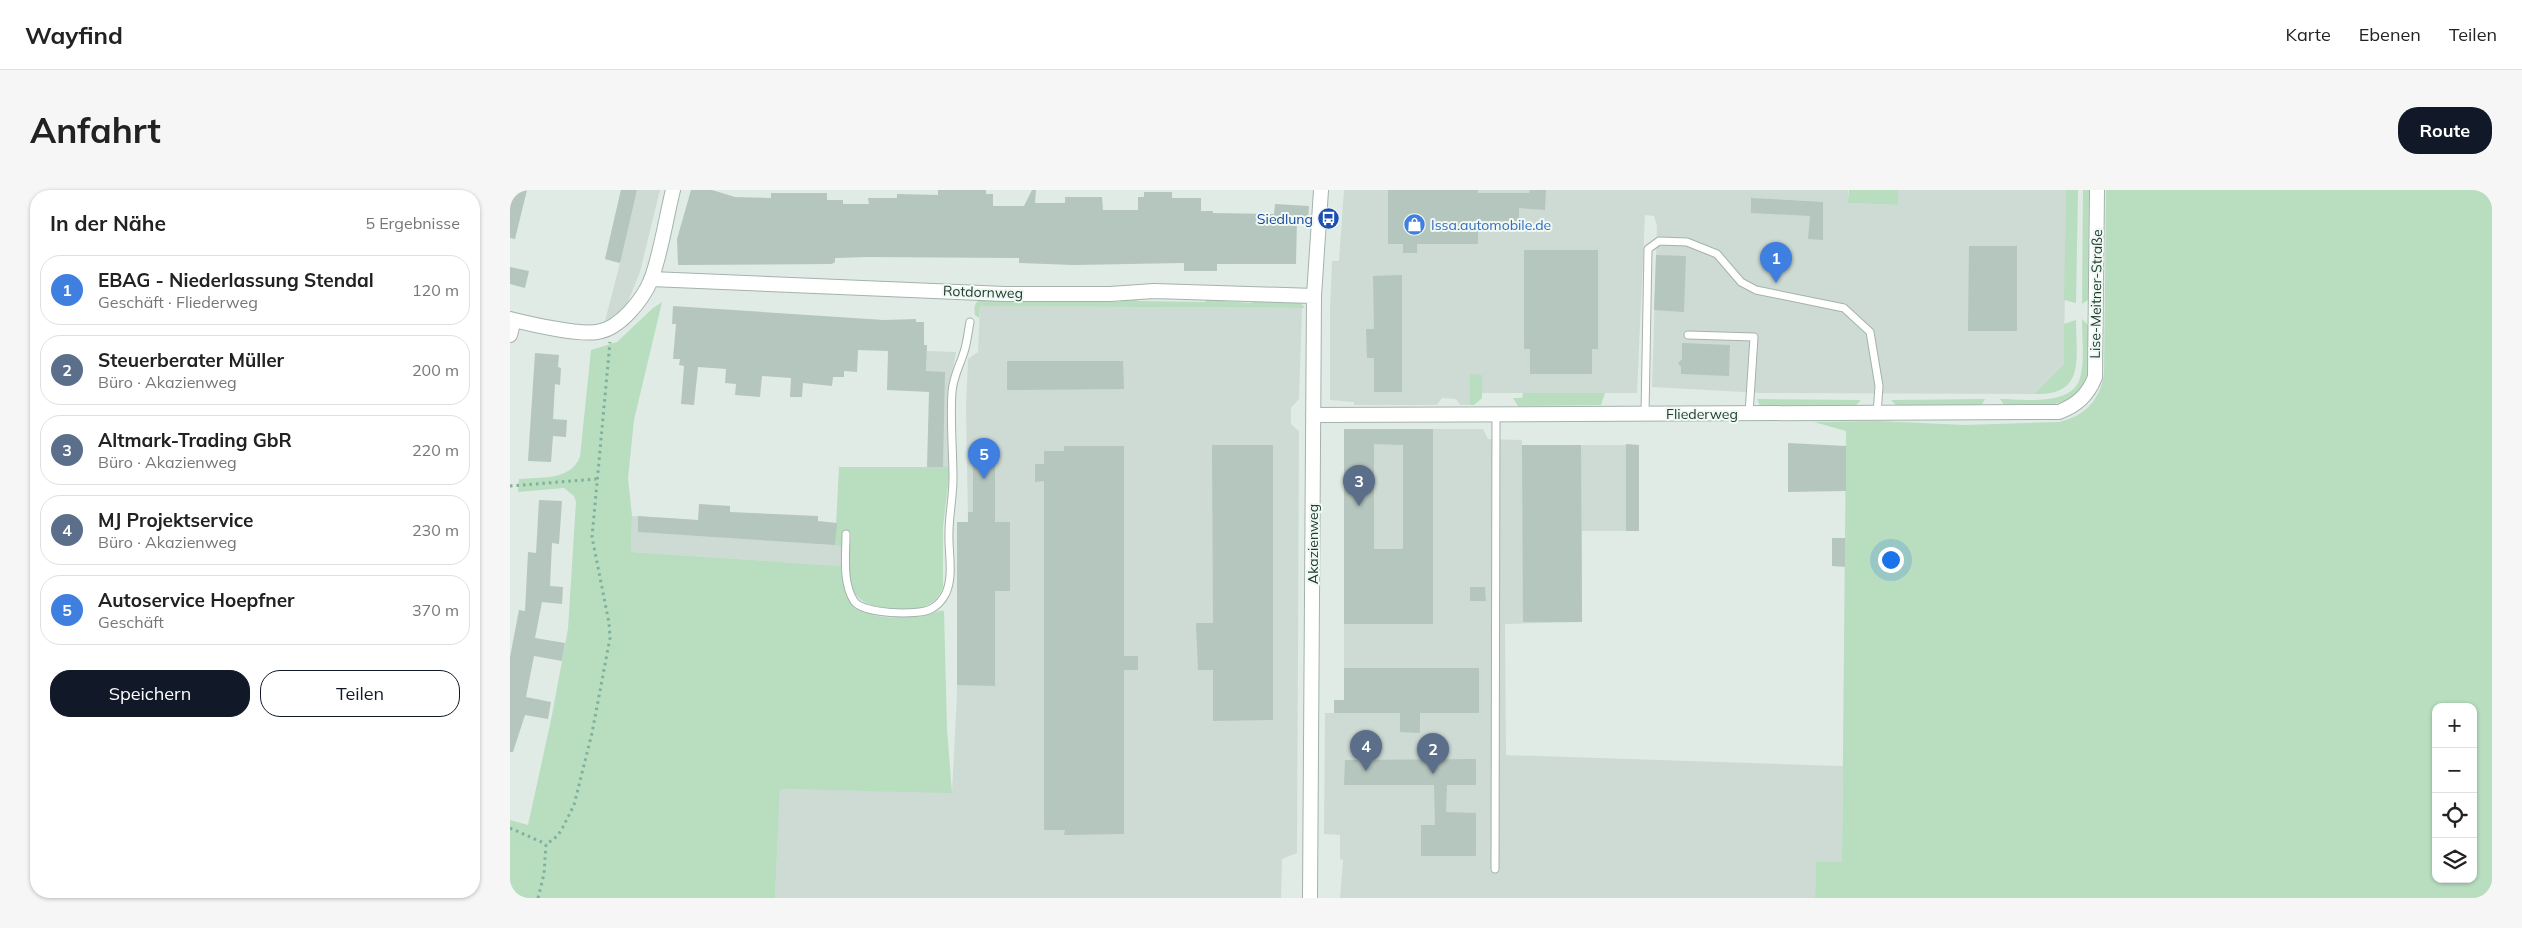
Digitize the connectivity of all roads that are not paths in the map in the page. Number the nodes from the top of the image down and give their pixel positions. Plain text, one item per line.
1 (673, 190) edge
2 (1321, 190) edge
3 (2097, 190) edge
4 (651, 279) junction
5 (1314, 296) junction
6 (512, 319) edge
7 (970, 322) dead end
8 (510, 335) edge
9 (1688, 335) dead end
10 (2085, 396) joint
11 (1645, 414) junction
12 (1749, 414) junction
13 (1877, 414) junction
14 (1313, 415) junction
15 (1496, 415) junction
16 (846, 534) dead end
17 (1495, 869) dead end
18 (1310, 898) edge

1 - 4 street
2 - 5 street, Akazienweg
3 - 10 street, Lise-Meitner-Straße
4 - 5 street, Rotdornweg
4 - 6 street
5 - 14 street, Akazienweg
6 - 8 street
7 - 16 lane
9 - 12 lane
10 - 13 street, Fliederweg
11 - 12 street, Fliederweg
11 - 13 lane
11 - 15 street, Fliederweg
12 - 13 street, Fliederweg
14 - 15 street, Fliederweg
14 - 18 street, Akazienweg
15 - 17 lane

